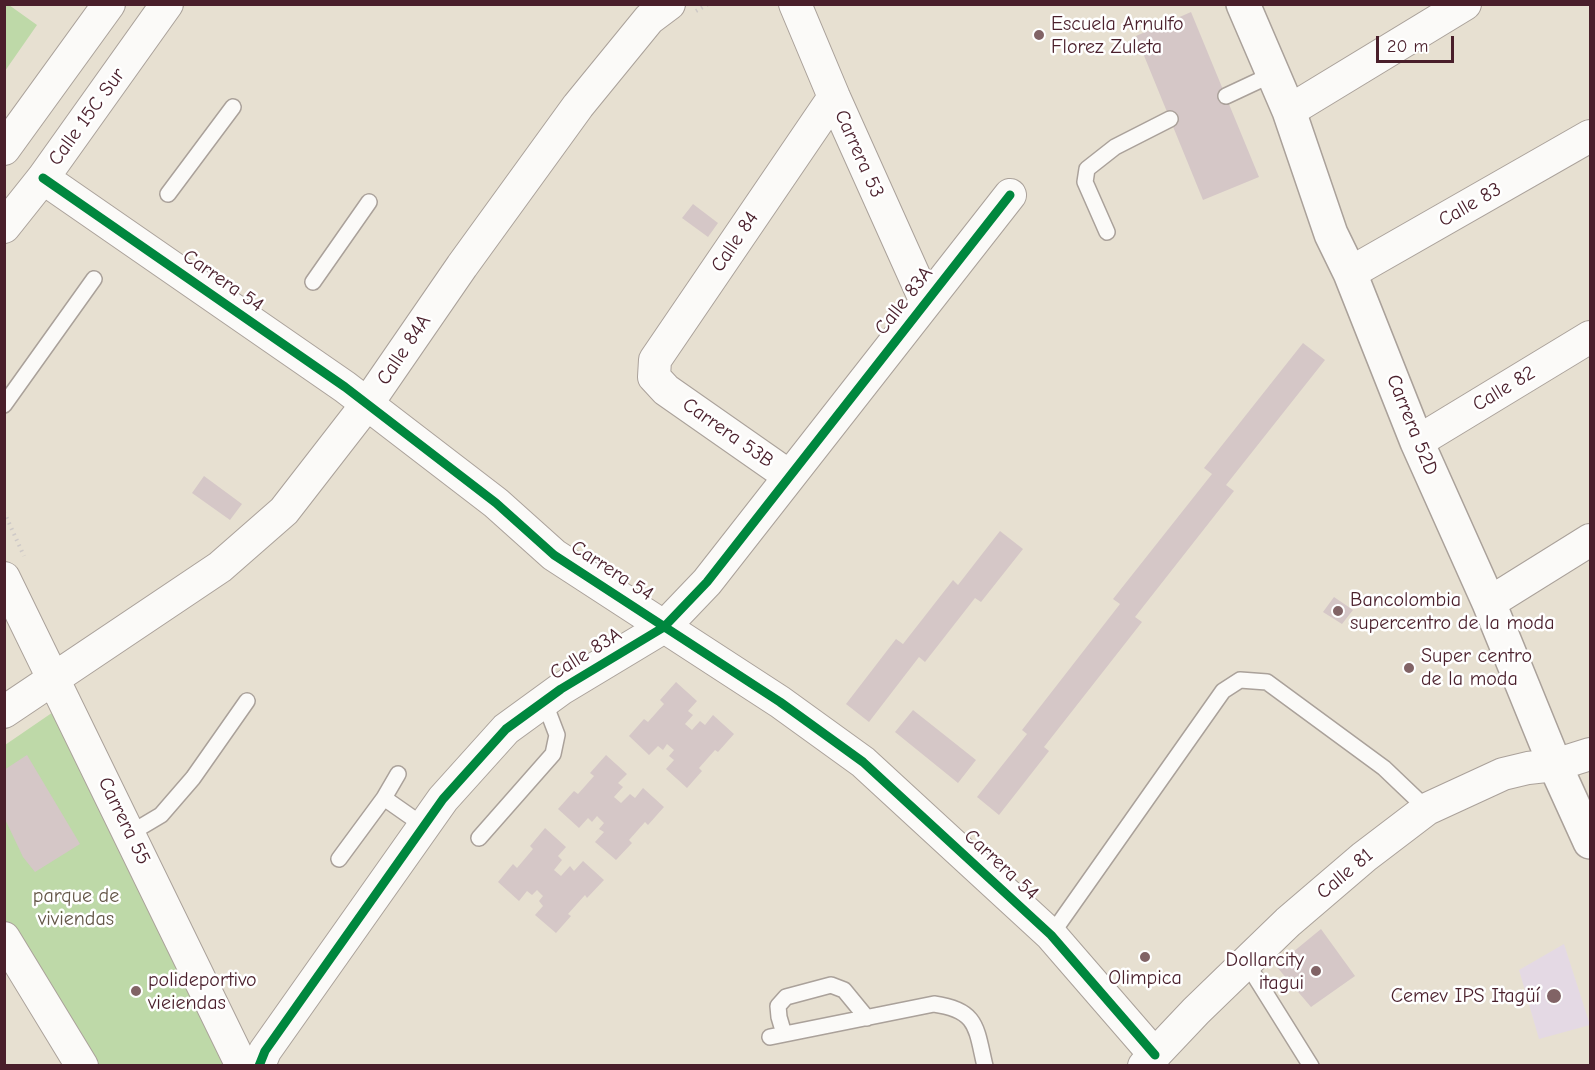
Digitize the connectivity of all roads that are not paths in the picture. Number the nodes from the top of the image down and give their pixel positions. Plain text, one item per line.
1 (109, 4) edge
2 (167, 4) edge
3 (669, 4) edge
4 (795, 4) edge
5 (1243, 4) edge
6 (1466, 4) edge
7 (1273, 74) junction
8 (1226, 96) dead end
9 (834, 97) junction
10 (233, 107) dead end
11 (1289, 111) junction
12 (1170, 119) dead end
13 (1590, 138) edge
14 (4, 149) edge
15 (43, 178) junction
16 (168, 194) dead end
17 (1010, 195) dead end
18 (369, 202) dead end
19 (4, 227) edge
20 (1107, 232) dead end
21 (1350, 273) junction
22 (94, 279) dead end
23 (313, 282) dead end
24 (926, 302) junction
25 (1590, 337) edge
26 (666, 390) joint
27 (367, 404) junction
28 (4, 405) edge
29 (1417, 442) junction
30 (789, 476) junction
31 (1590, 540) edge
32 (4, 578) edge
33 (1489, 603) junction
34 (664, 627) junction
35 (55, 680) junction
36 (247, 701) dead end
37 (544, 701) junction
38 (4, 712) edge
39 (1590, 754) edge
40 (1555, 765) junction
41 (398, 774) dead end
42 (384, 798) junction
43 (1427, 808) junction
44 (424, 826) junction
45 (129, 834) junction
46 (479, 838) dead end
47 (1590, 842) edge
48 (339, 859) dead end
49 (1050, 935) junction
50 (4, 938) edge
51 (1246, 962) junction
52 (867, 1018) junction
53 (1150, 1060) edge
54 (82, 1065) edge
55 (242, 1065) edge
56 (259, 1065) edge
57 (986, 1065) edge
58 (1311, 1065) edge

1 - 14 street
2 - 15 street, Calle 15C Sur
3 - 27 street, Calle 84A
4 - 9 street, Carrera 53
5 - 7 main road, Carrera 52D
6 - 11 street
7 - 8 lane
7 - 11 main road, Carrera 52D
9 - 24 street, Carrera 53
9 - 26 street, Calle 84
10 - 16 lane
11 - 21 main road, Carrera 52D
12 - 20 lane
13 - 21 street, Calle 83
15 - 19 street, Calle 15C Sur
15 - 27 street, Carrera 54
17 - 24 street, Calle 83A
18 - 23 lane
21 - 29 main road, Carrera 52D
22 - 28 lane
24 - 30 street, Calle 83A
25 - 29 street, Calle 82
26 - 30 street, Carrera 53B
27 - 34 street, Carrera 54
27 - 35 street, Calle 84A
29 - 33 main road, Carrera 52D
30 - 34 street, Calle 83A
31 - 33 street
32 - 35 street, Carrera 55
33 - 40 main road, Carrera 52D
34 - 37 street, Calle 83A
34 - 49 street, Carrera 54
35 - 38 street, Calle 84A
35 - 45 street, Carrera 55
36 - 45 lane
37 - 44 street, Calle 83A
37 - 46 lane
39 - 40 street, Calle 81
40 - 43 street, Calle 81
40 - 47 main road, Carrera 52D
41 - 42 lane
42 - 44 lane
42 - 48 lane
43 - 49 lane
43 - 51 street, Calle 81
44 - 56 street, Calle 83A
45 - 55 street, Carrera 55
49 - 53 street, Carrera 54
50 - 54 street
51 - 53 street, Calle 81
51 - 58 lane
52 - 52 lane
52 - 57 lane

